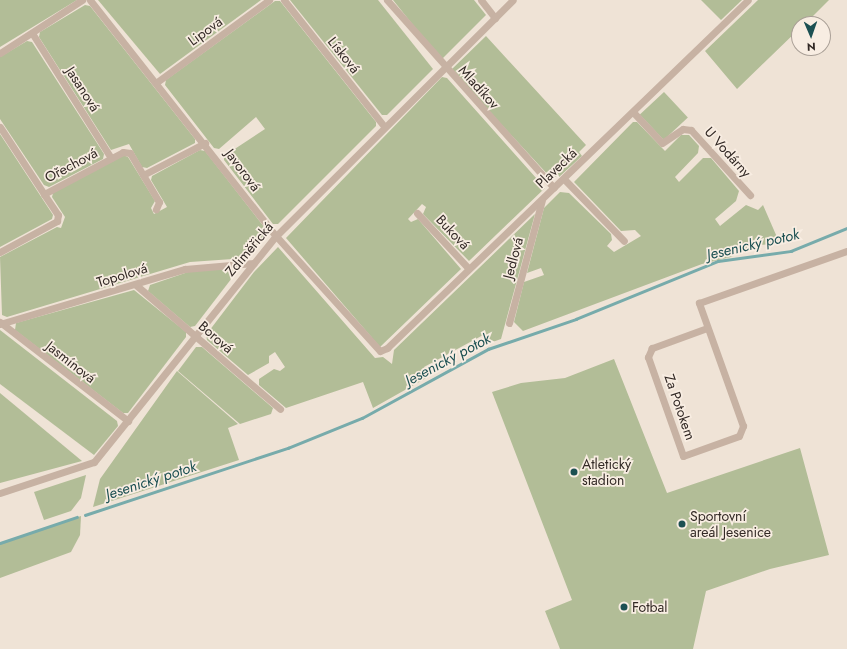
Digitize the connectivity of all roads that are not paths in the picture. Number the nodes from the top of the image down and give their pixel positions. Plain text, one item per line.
1 (82, 0) edge
2 (90, 0) edge
3 (269, 0) edge
4 (284, 0) edge
5 (387, 0) edge
6 (481, 0) edge
7 (513, 0) edge
8 (748, 0) edge
9 (495, 18) junction
10 (32, 33) junction
11 (0, 53) edge
12 (442, 67) junction
13 (157, 82) junction
14 (633, 112) junction
15 (384, 125) junction
16 (0, 127) edge
17 (205, 143) junction
18 (111, 158) junction
19 (144, 175) junction
20 (564, 180) junction
21 (554, 188) junction
22 (44, 194) junction
23 (750, 195) dead end
24 (542, 200) junction
25 (156, 209) dead end
26 (417, 213) dead end
27 (276, 236) junction
28 (624, 241) dead end
29 (847, 251) edge
30 (0, 252) edge
31 (254, 262) junction
32 (469, 269) junction
33 (136, 285) junction
34 (0, 323) edge
35 (509, 323) dead end
36 (707, 328) junction
37 (195, 336) junction
38 (380, 351) joint
39 (280, 409) dead end
40 (128, 421) junction
41 (0, 493) edge

1 - 10 street
2 - 13 street, Javorová
3 - 13 street, Lipová
4 - 15 street, Lísková
5 - 12 street, Mladíkov
6 - 9 street
7 - 9 street, Zdiměřická
8 - 14 street, Plavecká
9 - 12 street, Zdiměřická
10 - 11 street
10 - 18 street, Jasanová
12 - 15 street, Zdiměřická
12 - 21 street, Mladíkov
13 - 17 street, Javorová
14 - 20 street, Plavecká
14 - 23 street, U Vodárny
15 - 27 street, Zdiměřická
16 - 22 street
17 - 19 street
17 - 27 street, Javorová
18 - 19 street, Ořechová
18 - 22 street, Ořechová
19 - 25 street, Ořechová
20 - 21 street, Plavecká
20 - 28 street
21 - 24 street, Plavecká
22 - 30 street, Ořechová
24 - 32 street, Plavecká
24 - 35 street, Jedlová
26 - 32 street, Buková
27 - 31 street, Zdiměřická
27 - 38 street, Javorová
29 - 36 street, Za Potokem
31 - 33 street, Topolová
31 - 37 street, Zdiměřická
32 - 38 street, Plavecká
33 - 34 street, Topolová
33 - 37 street, Borová
34 - 40 street, Jasmínová
36 - 36 street, Za Potokem
37 - 39 street, Borová
37 - 40 street, Zdiměřická
40 - 41 street, Zdiměřická

